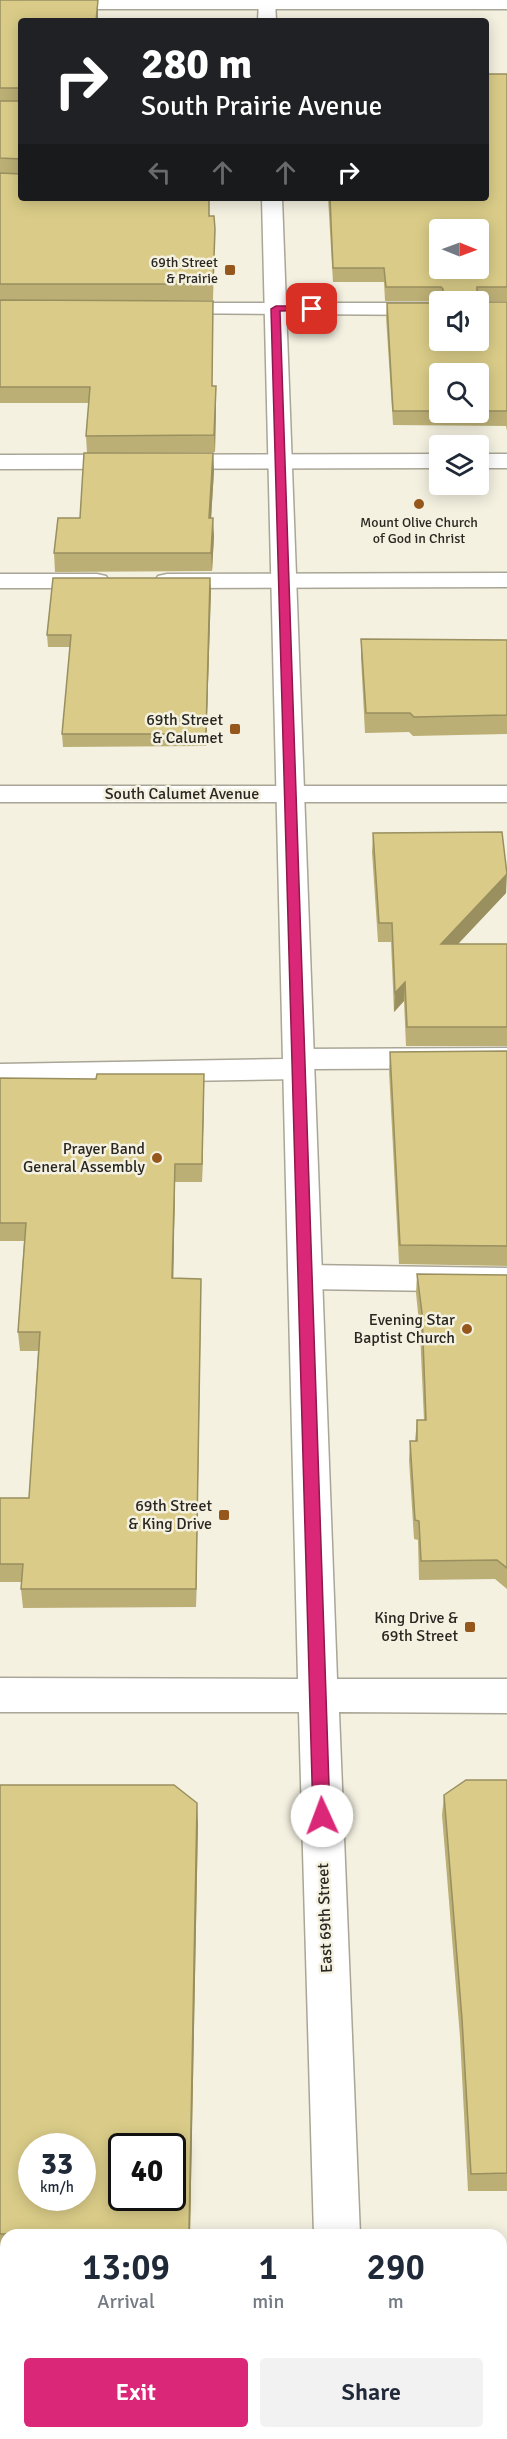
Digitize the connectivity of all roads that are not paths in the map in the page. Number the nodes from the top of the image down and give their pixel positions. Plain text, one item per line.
1 (451, 2) edge
2 (0, 4) edge
3 (507, 4) edge
4 (267, 8) edge
5 (272, 201) edge
6 (152, 309) edge
7 (276, 309) junction
8 (429, 309) edge
9 (489, 460) edge
10 (507, 460) edge
11 (280, 461) junction
12 (429, 461) edge
13 (0, 462) edge
14 (507, 580) edge
15 (0, 581) edge
16 (284, 581) junction
17 (0, 794) edge
18 (290, 794) junction
19 (507, 794) edge
20 (507, 1058) edge
21 (298, 1064) junction
22 (0, 1074) edge
23 (306, 1277) junction
24 (507, 1280) edge
25 (0, 1695) edge
26 (318, 1696) junction
27 (507, 1696) edge
28 (337, 2229) edge

1 - 3 street
1 - 4 street
2 - 4 street
5 - 7 street, East 69th Street
6 - 7 street
7 - 8 street
7 - 11 street, East 69th Street
9 - 10 street
11 - 12 street
11 - 13 street
11 - 16 street, East 69th Street
14 - 16 street
15 - 16 street
16 - 18 street, East 69th Street
17 - 18 street, South Calumet Avenue
18 - 19 street, South Calumet Avenue
18 - 21 street, East 69th Street
20 - 21 street
21 - 22 street
21 - 23 street, East 69th Street
23 - 24 street
23 - 26 street, East 69th Street
25 - 26 street
26 - 27 street
26 - 28 street, East 69th Street

